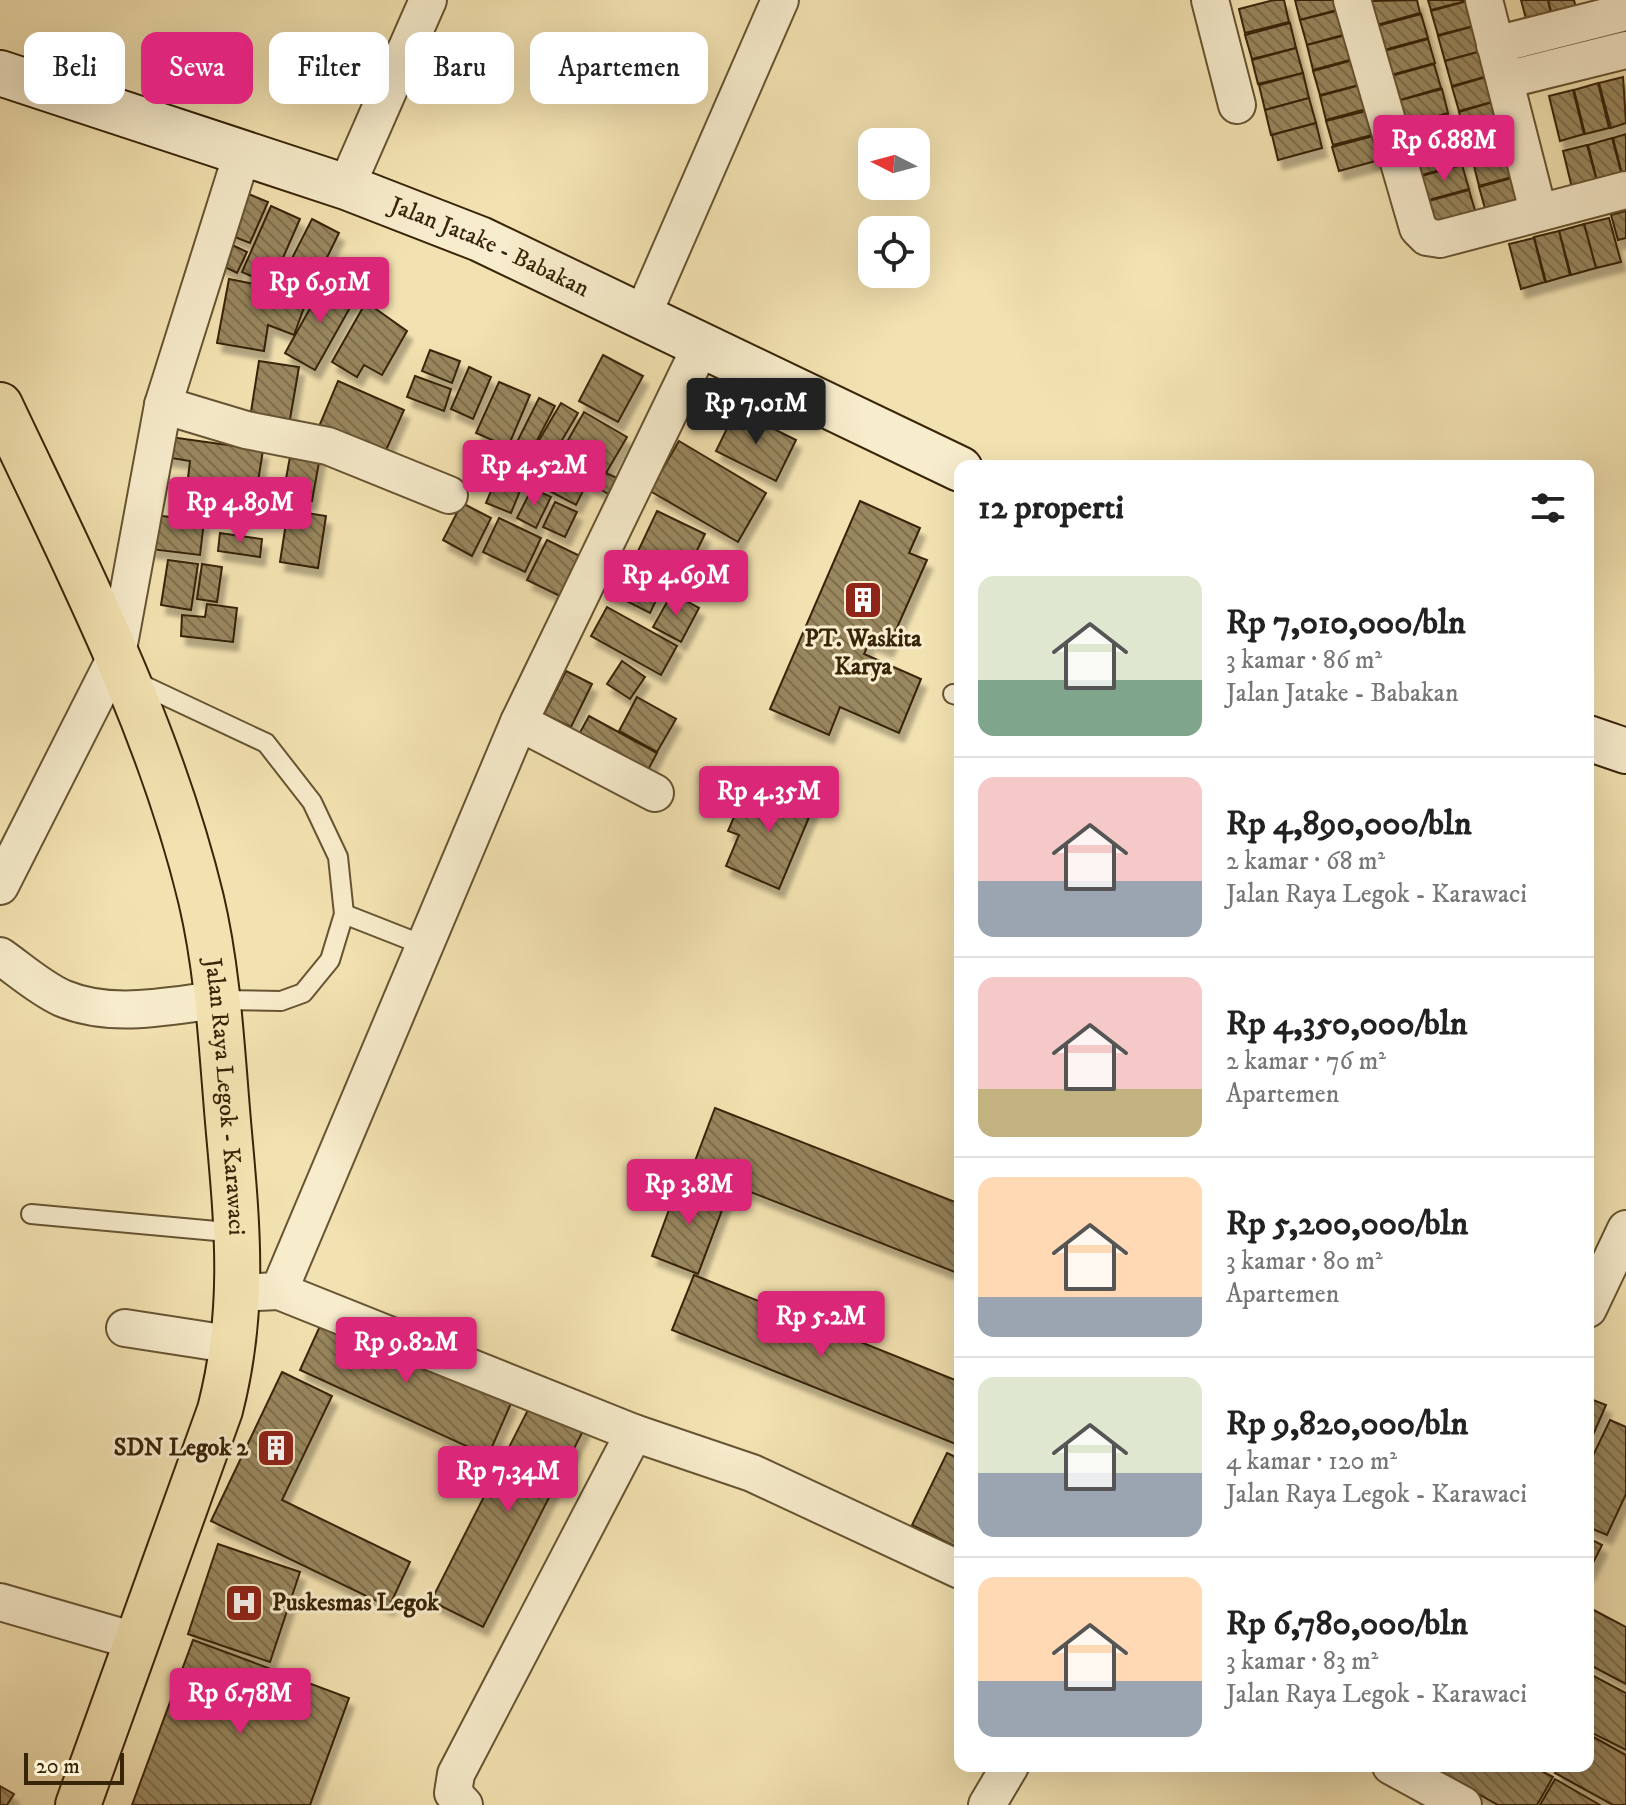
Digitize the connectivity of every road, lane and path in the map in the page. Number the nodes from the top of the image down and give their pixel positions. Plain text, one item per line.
1 (428, 0) edge
2 (780, 0) edge
3 (1210, 0) edge
4 (1352, 0) edge
5 (1484, 0) edge
6 (1626, 12) edge
7 (1495, 45) junction
8 (1626, 50) edge
9 (0, 73) edge
10 (1505, 80) junction
11 (1237, 105) dead end
12 (243, 151) junction
13 (346, 187) junction
14 (1626, 190) edge
15 (1538, 211) junction
16 (643, 314) junction
17 (702, 344) junction
18 (0, 405) edge
19 (163, 405) junction
20 (954, 466) edge
21 (449, 495) dead end
22 (123, 667) junction
23 (519, 722) junction
24 (1594, 740) edge
25 (1626, 751) edge
26 (655, 793) dead end
27 (3, 872) edge
28 (344, 914) junction
29 (423, 945) junction
30 (0, 956) edge
31 (217, 1000) junction
32 (31, 1214) dead end
33 (1626, 1229) edge
34 (238, 1233) junction
35 (259, 1292) junction
36 (1594, 1296) edge
37 (125, 1328) dead end
38 (235, 1345) junction
39 (634, 1433) junction
40 (954, 1567) edge
41 (0, 1602) edge
42 (135, 1641) junction
43 (1006, 1772) edge
44 (1402, 1772) edge
45 (78, 1805) edge
46 (464, 1805) edge
47 (987, 1805) edge
48 (1463, 1805) edge

1 - 13 street
2 - 16 street
3 - 11 street
4 - 15 street
5 - 7 street
6 - 7 street
7 - 10 street
8 - 10 street
9 - 12 main road, Jalan Jatake - Babakan
10 - 15 street
12 - 13 main road, Jalan Jatake - Babakan
12 - 19 street
13 - 16 main road, Jalan Jatake - Babakan
14 - 15 street
16 - 17 main road, Jalan Jatake - Babakan
17 - 20 main road, Jalan Jatake - Babakan
17 - 23 street
18 - 22 main road, Jalan Raya Legok - Karawaci
19 - 21 street
19 - 22 street
22 - 27 street
22 - 28 lane
22 - 31 main road, Jalan Raya Legok - Karawaci
23 - 26 street
23 - 29 street
24 - 25 main road
28 - 29 lane
28 - 31 lane
29 - 35 street
30 - 31 street
31 - 34 main road, Jalan Raya Legok - Karawaci
32 - 34 lane
33 - 36 street
34 - 35 main road, Jalan Raya Legok - Karawaci
35 - 38 main road, Jalan Raya Legok - Karawaci
35 - 39 street
37 - 38 street
38 - 42 main road, Jalan Raya Legok - Karawaci
39 - 40 street
39 - 46 street
41 - 42 street
42 - 45 main road, Jalan Raya Legok - Karawaci
43 - 47 street
44 - 48 street

